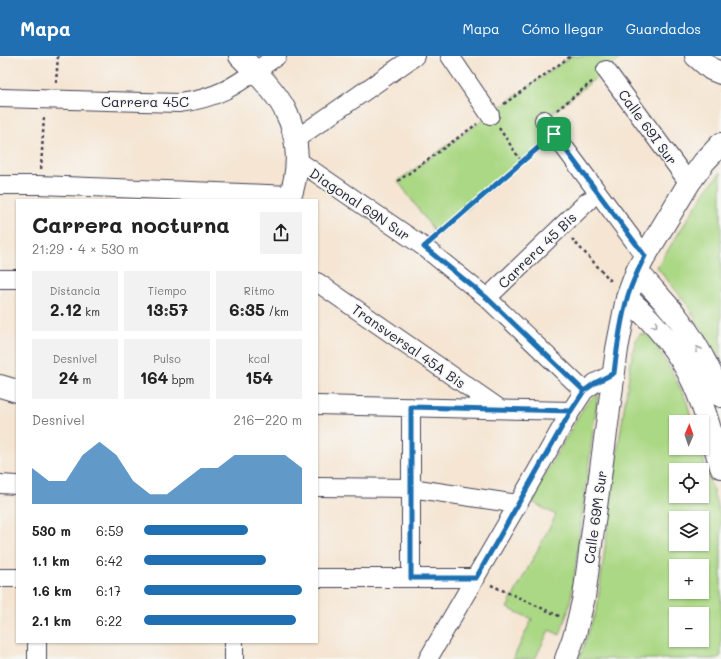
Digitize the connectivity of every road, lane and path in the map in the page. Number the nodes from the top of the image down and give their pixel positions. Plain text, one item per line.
1 (58, 56) edge
2 (277, 56) edge
3 (415, 56) edge
4 (450, 56) edge
5 (248, 64) edge
6 (606, 70) joint
7 (0, 98) edge
8 (51, 100) junction
9 (490, 114) joint
10 (549, 127) junction
11 (296, 139) junction
12 (721, 144) edge
13 (297, 160) junction
14 (522, 162) junction
15 (689, 183) junction
16 (0, 185) edge
17 (39, 185) junction
18 (290, 197) edge
19 (588, 201) dead end
20 (560, 228) junction
21 (424, 247) junction
22 (641, 264) junction
23 (0, 279) edge
24 (16, 279) edge
25 (318, 283) edge
26 (487, 298) junction
27 (627, 298) junction
28 (614, 373) junction
29 (718, 385) edge
30 (0, 386) edge
31 (16, 391) edge
32 (584, 391) junction
33 (318, 394) edge
34 (325, 405) edge
35 (411, 407) junction
36 (500, 409) junction
37 (571, 411) junction
38 (721, 467) edge
39 (0, 484) edge
40 (16, 484) edge
41 (318, 487) edge
42 (411, 488) junction
43 (518, 504) junction
44 (0, 578) edge
45 (16, 578) edge
46 (318, 578) edge
47 (411, 578) junction
48 (476, 578) junction
49 (577, 625) junction
50 (37, 643) edge
51 (234, 643) edge
52 (37, 659) edge
53 (234, 659) edge
54 (428, 659) edge
55 (566, 659) edge

1 - 8 path
2 - 5 street, Carrera 45C
3 - 11 street
4 - 9 street
5 - 8 street, Carrera 45C
5 - 11 street
6 - 10 path
6 - 15 street, Calle 69I Sur
7 - 8 street, Carrera 45C
8 - 17 path
9 - 14 path
10 - 14 path
10 - 22 street
11 - 13 street
12 - 15 street, Calle 69M Sur
13 - 18 street
13 - 21 street, Diagonal 69N Sur
14 - 21 path
15 - 22 street, Calle 69M Sur
16 - 17 street
17 - 18 street
19 - 20 street, Carrera 45 Bis
20 - 26 street, Carrera 45 Bis
20 - 27 path
21 - 26 street, Diagonal 69N Sur
22 - 27 street, Calle 69M Sur
29 -> 22 street
23 - 24 street
25 - 36 street, Transversal 45A Bis
26 - 32 street, Diagonal 69N Sur
27 - 28 street, Calle 69M Sur
27 -> 38 street
28 - 32 street
28 - 49 street, Calle 69M Sur
30 - 31 street
32 - 37 street
33 - 34 street
34 - 35 street
35 - 36 street
35 - 42 street
36 - 37 street
37 - 43 street
39 - 40 street
41 - 42 street
42 - 43 street
42 - 47 street
43 - 48 street
44 - 45 street
46 - 47 street
47 - 48 street
48 - 49 path
48 - 54 street
49 - 55 street, Calle 69M Sur
50 - 52 street
51 - 53 street

